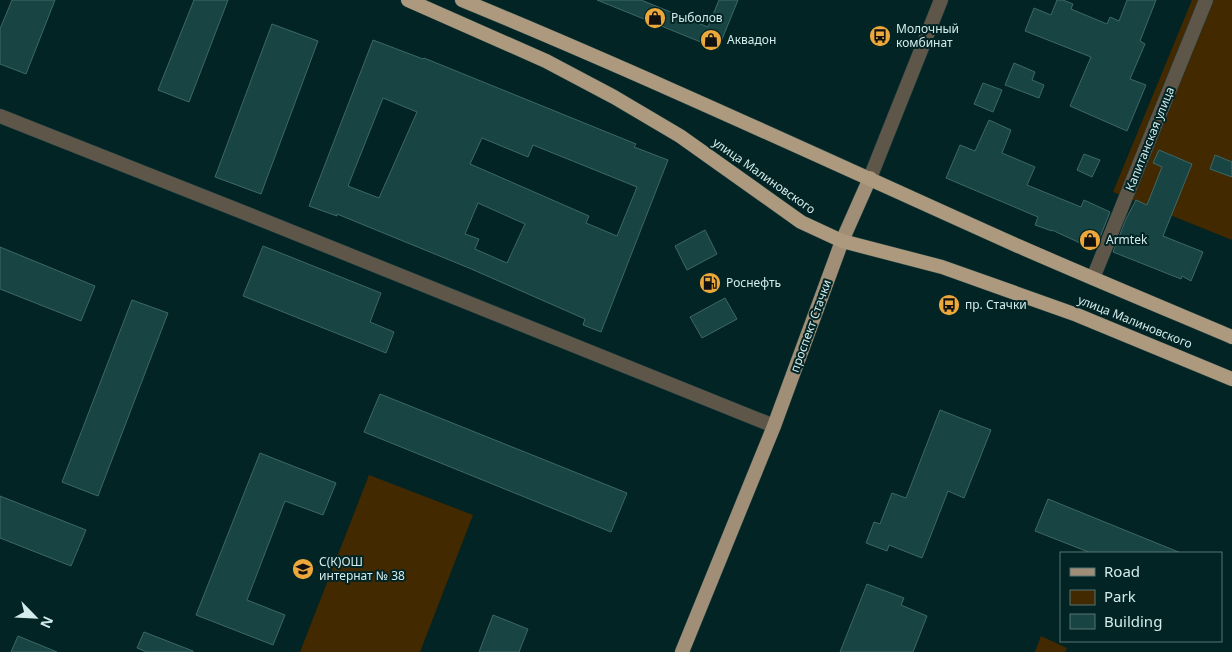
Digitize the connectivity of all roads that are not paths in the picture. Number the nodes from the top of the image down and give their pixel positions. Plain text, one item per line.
1 (408, 0) edge
2 (462, 0) edge
3 (941, 0) edge
4 (1206, 0) edge
5 (0, 116) edge
6 (870, 178) junction
7 (842, 241) junction
8 (1093, 278) junction
9 (1232, 337) edge
10 (1232, 379) edge
11 (774, 426) junction
12 (682, 652) edge

1 - 7 highway, улица Малиновского
2 - 6 highway, улица Малиновского
3 - 6 street, проспект Стачки
4 - 8 street, Капитанская улица
5 - 11 street
6 - 7 main road, проспект Стачки
6 - 8 highway, улица Малиновского
7 - 10 highway, улица Малиновского
7 - 11 main road, проспект Стачки
8 - 9 highway, улица Малиновского
11 - 12 main road, проспект Стачки

